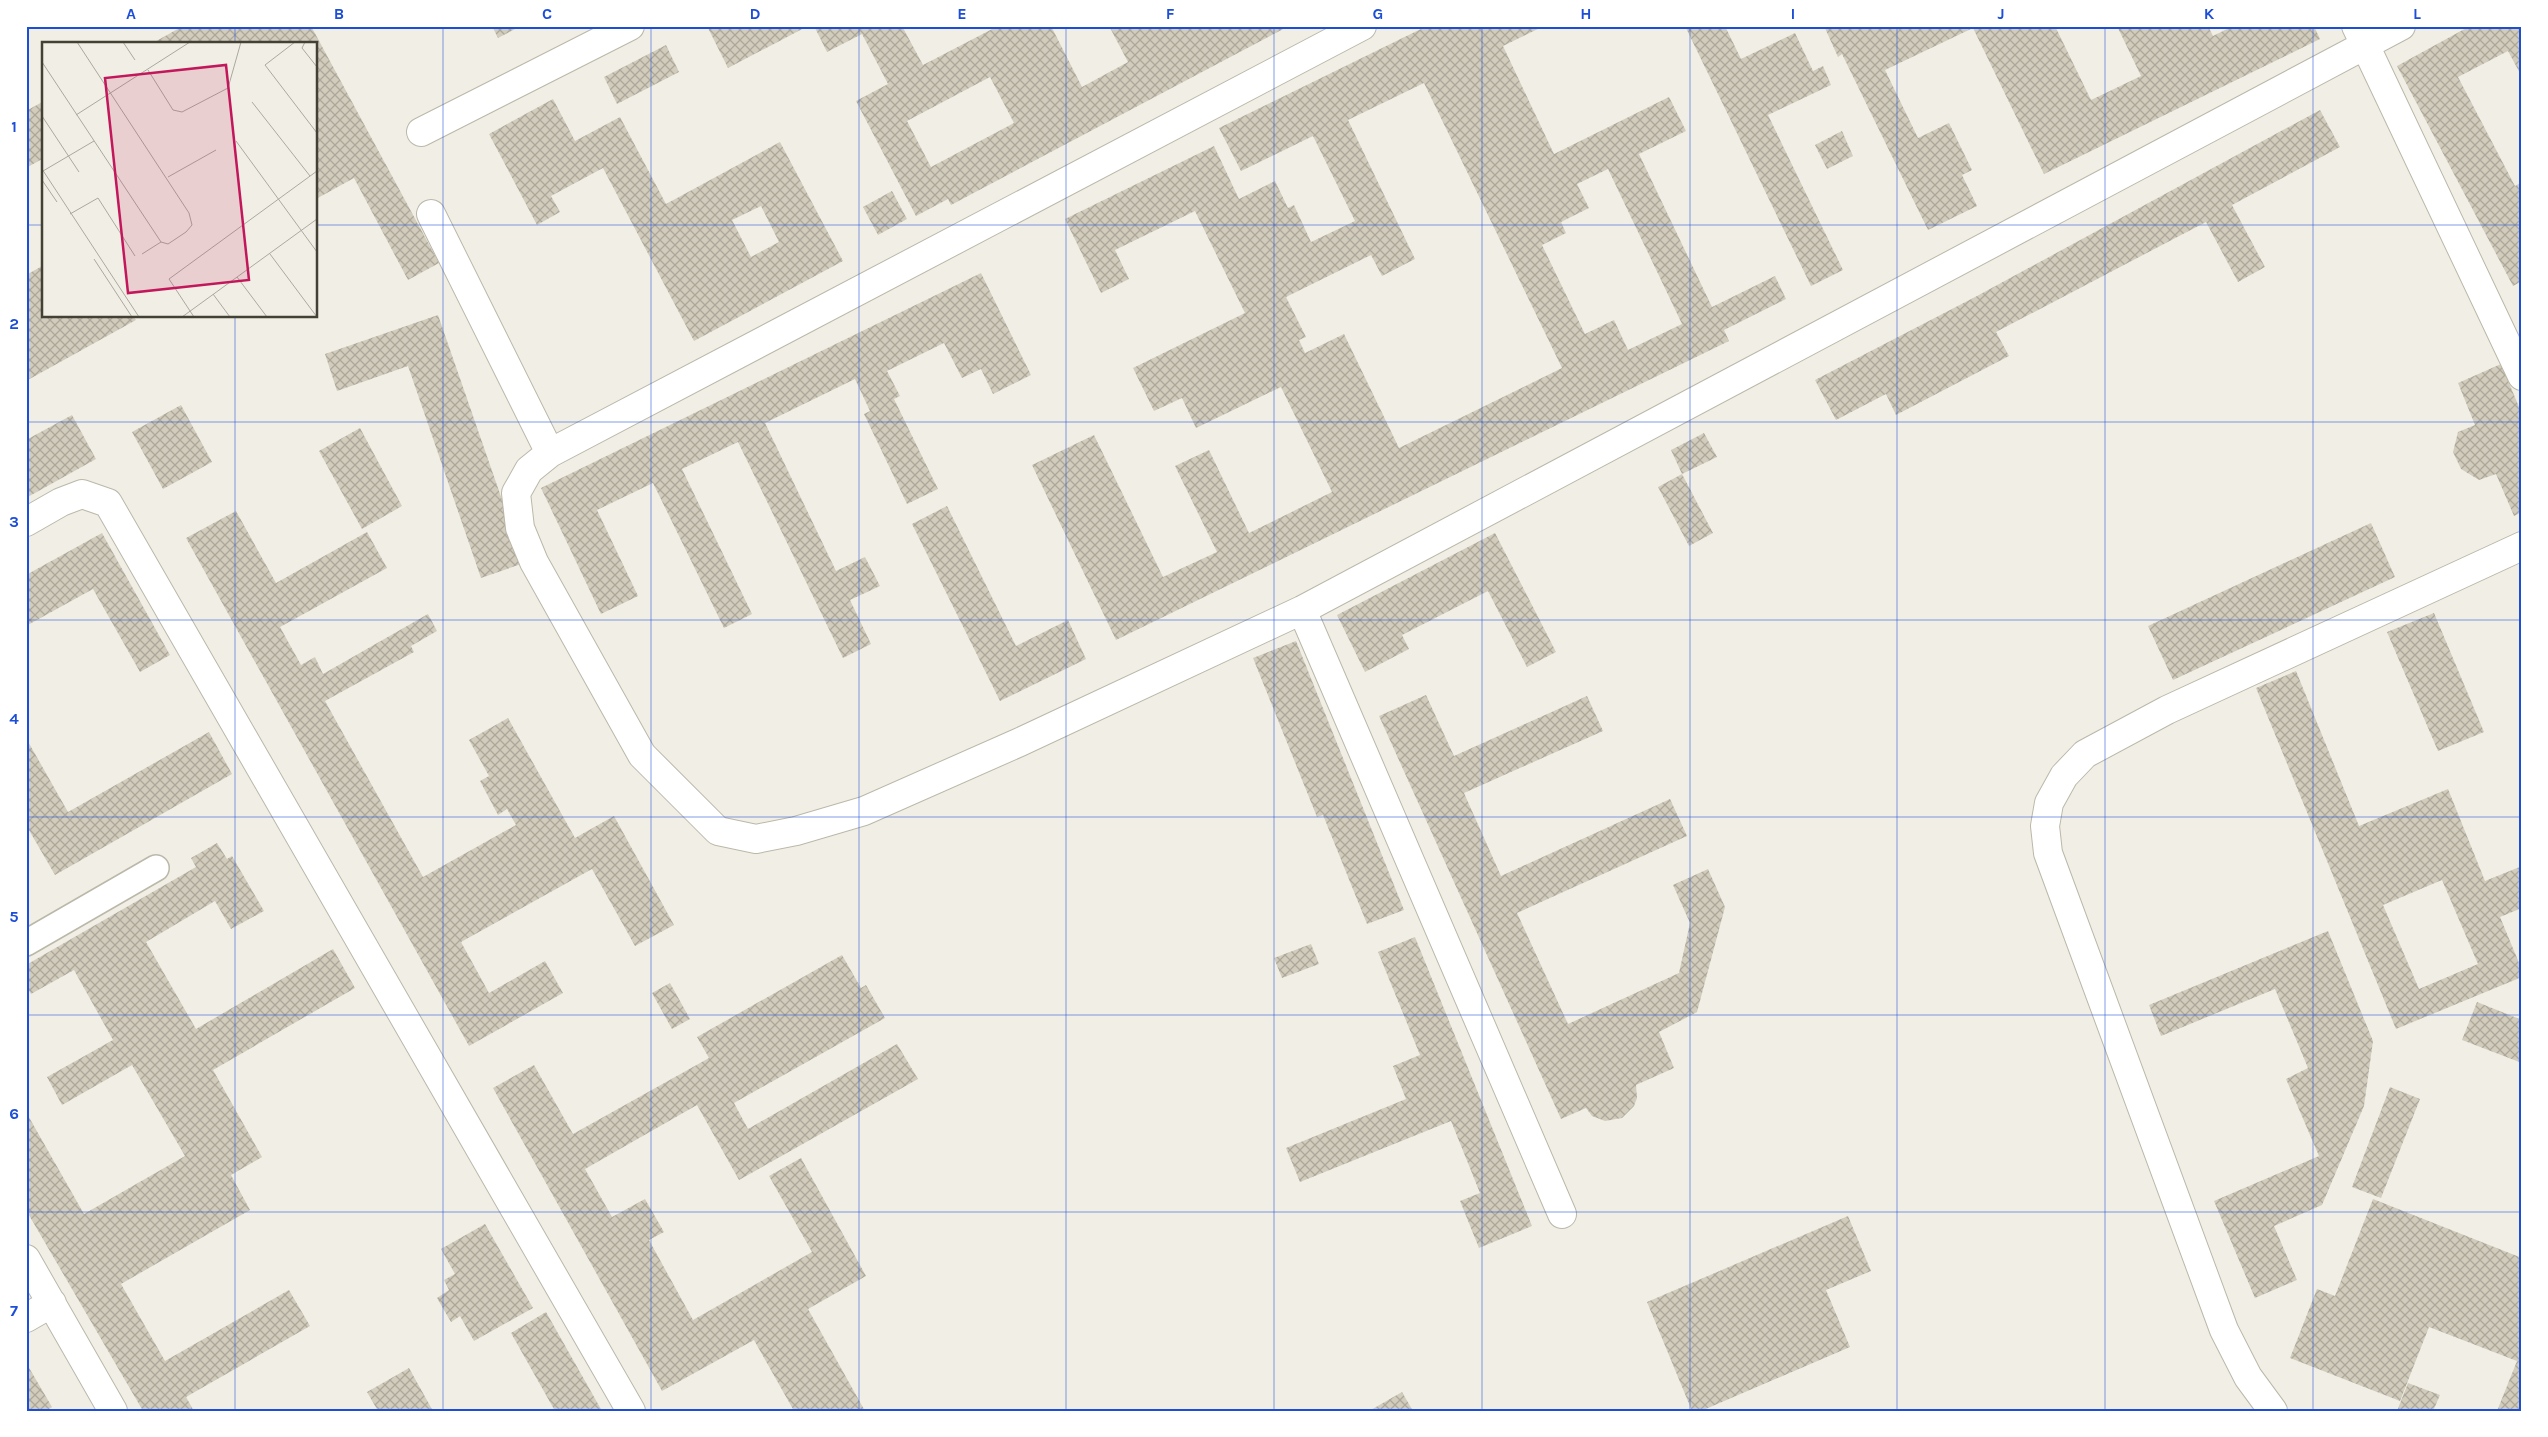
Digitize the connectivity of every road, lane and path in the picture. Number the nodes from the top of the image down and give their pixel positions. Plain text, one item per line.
1 (630, 26) edge
2 (1362, 26) edge
3 (2401, 26) edge
4 (2361, 35) edge
5 (421, 132) dead end
6 (431, 214) dead end
7 (2522, 376) edge
8 (550, 453) junction
9 (26, 522) edge
10 (2522, 546) edge
11 (1302, 610) junction
12 (156, 868) dead end
13 (26, 943) edge
14 (1562, 1214) dead end
15 (26, 1258) edge
16 (52, 1303) junction
17 (26, 1318) edge
18 (113, 1411) edge
19 (631, 1411) edge
20 (2273, 1411) edge

1 - 5 street
2 - 8 street
3 - 4 street
4 - 7 street
4 - 11 street
6 - 8 street
8 - 11 street
9 - 19 street
10 - 20 street
11 - 14 street
12 - 13 lane
15 - 16 street
16 - 17 street
16 - 18 street

